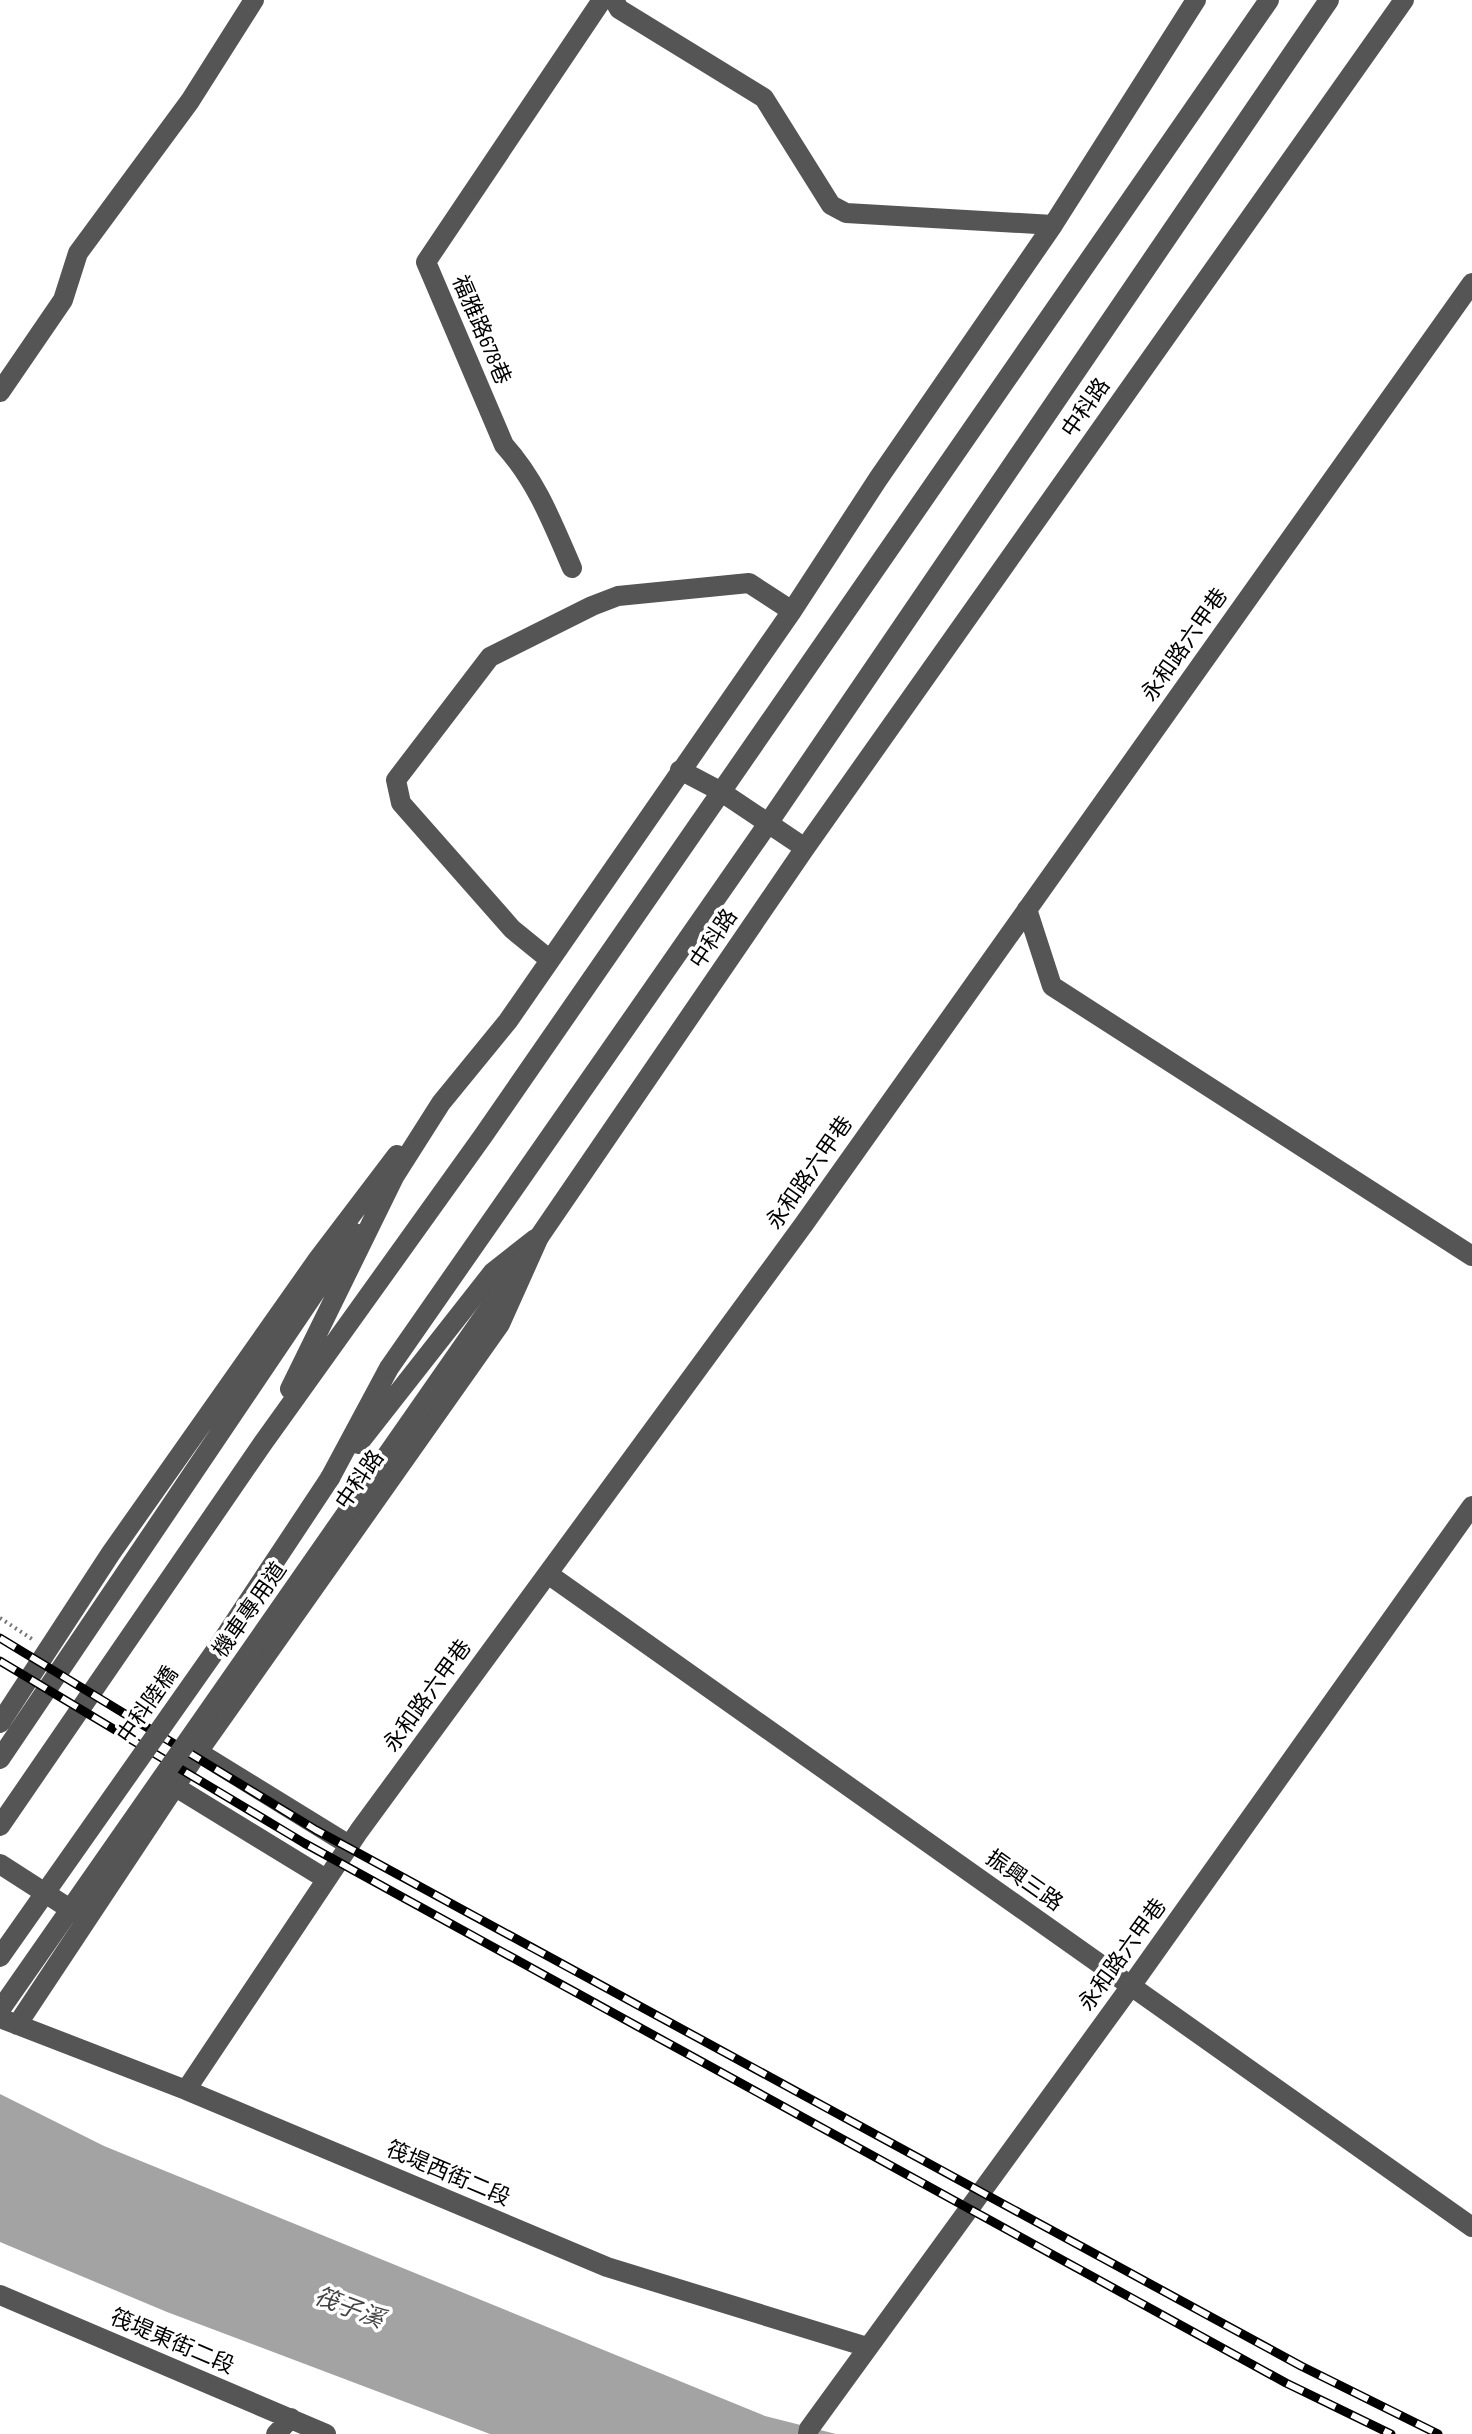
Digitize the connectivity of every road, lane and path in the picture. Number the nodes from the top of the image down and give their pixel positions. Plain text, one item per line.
1 (254, 0) edge
2 (602, 0) edge
3 (614, 0) edge
4 (1196, 0) edge
5 (1269, 0) edge
6 (1329, 0) edge
7 (1404, 0) edge
8 (1053, 225) junction
9 (1472, 283) edge
10 (0, 392) edge
11 (572, 568) dead end
12 (792, 611) junction
13 (680, 770) junction
14 (720, 791) junction
15 (767, 825) junction
16 (805, 848) junction
17 (1027, 909) junction
18 (550, 960) junction
19 (441, 1103) junction
20 (394, 1177) junction
21 (539, 1237) junction
22 (1472, 1256) edge
23 (263, 1443) junction
24 (330, 1478) junction
25 (1472, 1506) edge
26 (548, 1574) junction
27 (0, 1618) edge
28 (49, 1650) junction
29 (0, 1723) edge
30 (198, 1752) junction
31 (0, 1759) edge
32 (174, 1786) junction
33 (0, 1826) edge
34 (349, 1845) junction
35 (0, 1864) edge
36 (326, 1879) junction
37 (87, 1920) junction
38 (0, 1957) edge
39 (1131, 1986) junction
40 (0, 2010) edge
41 (9, 2021) edge
42 (186, 2090) junction
43 (1472, 2227) edge
44 (0, 2295) edge
45 (867, 2347) junction
46 (291, 2418) junction
47 (808, 2431) edge
48 (276, 2434) edge
49 (326, 2434) edge

1 - 10 street
2 - 11 street, 福雅路678巷
3 - 8 street
4 - 8 street
5 - 14 street
6 - 15 street, 中科路
7 - 16 street, 中科路
8 - 12 street
9 - 17 street, 永和路六甲巷
12 - 13 street
12 - 18 street
13 - 14 street
13 - 18 street
14 - 15 street
14 - 23 street
15 - 16 street
15 - 24 street, 中科路
16 - 21 street, 中科路
17 - 22 street
17 - 26 street, 永和路六甲巷
18 - 19 street
19 - 20 street
19 - 28 street
20 - 23 street
20 - 31 street
21 - 24 street
21 - 30 street, 中科路
21 - 40 street, 機車專用道, bridge
23 - 33 street
24 - 38 street, 中科陸橋, bridge
25 - 39 street, 永和路六甲巷
26 - 34 street, 永和路六甲巷
26 - 39 street, 振興三路
27 - 28 path
28 - 29 street
30 - 32 street, 中科路
30 - 34 street
32 - 36 street
32 - 37 street, 中科路
34 - 36 street, 永和路六甲巷
35 - 37 street
36 - 42 street, 永和路六甲巷
37 - 41 street, 中科路
39 - 43 street, 振興三路
39 - 45 street, 永和路六甲巷
41 - 42 street, 筏堤西街二段
42 - 45 street, 筏堤西街二段
44 - 46 street, 筏堤東街二段
45 - 47 street, 永和路六甲巷
46 - 48 street
46 - 49 street, 筏堤東街二段

